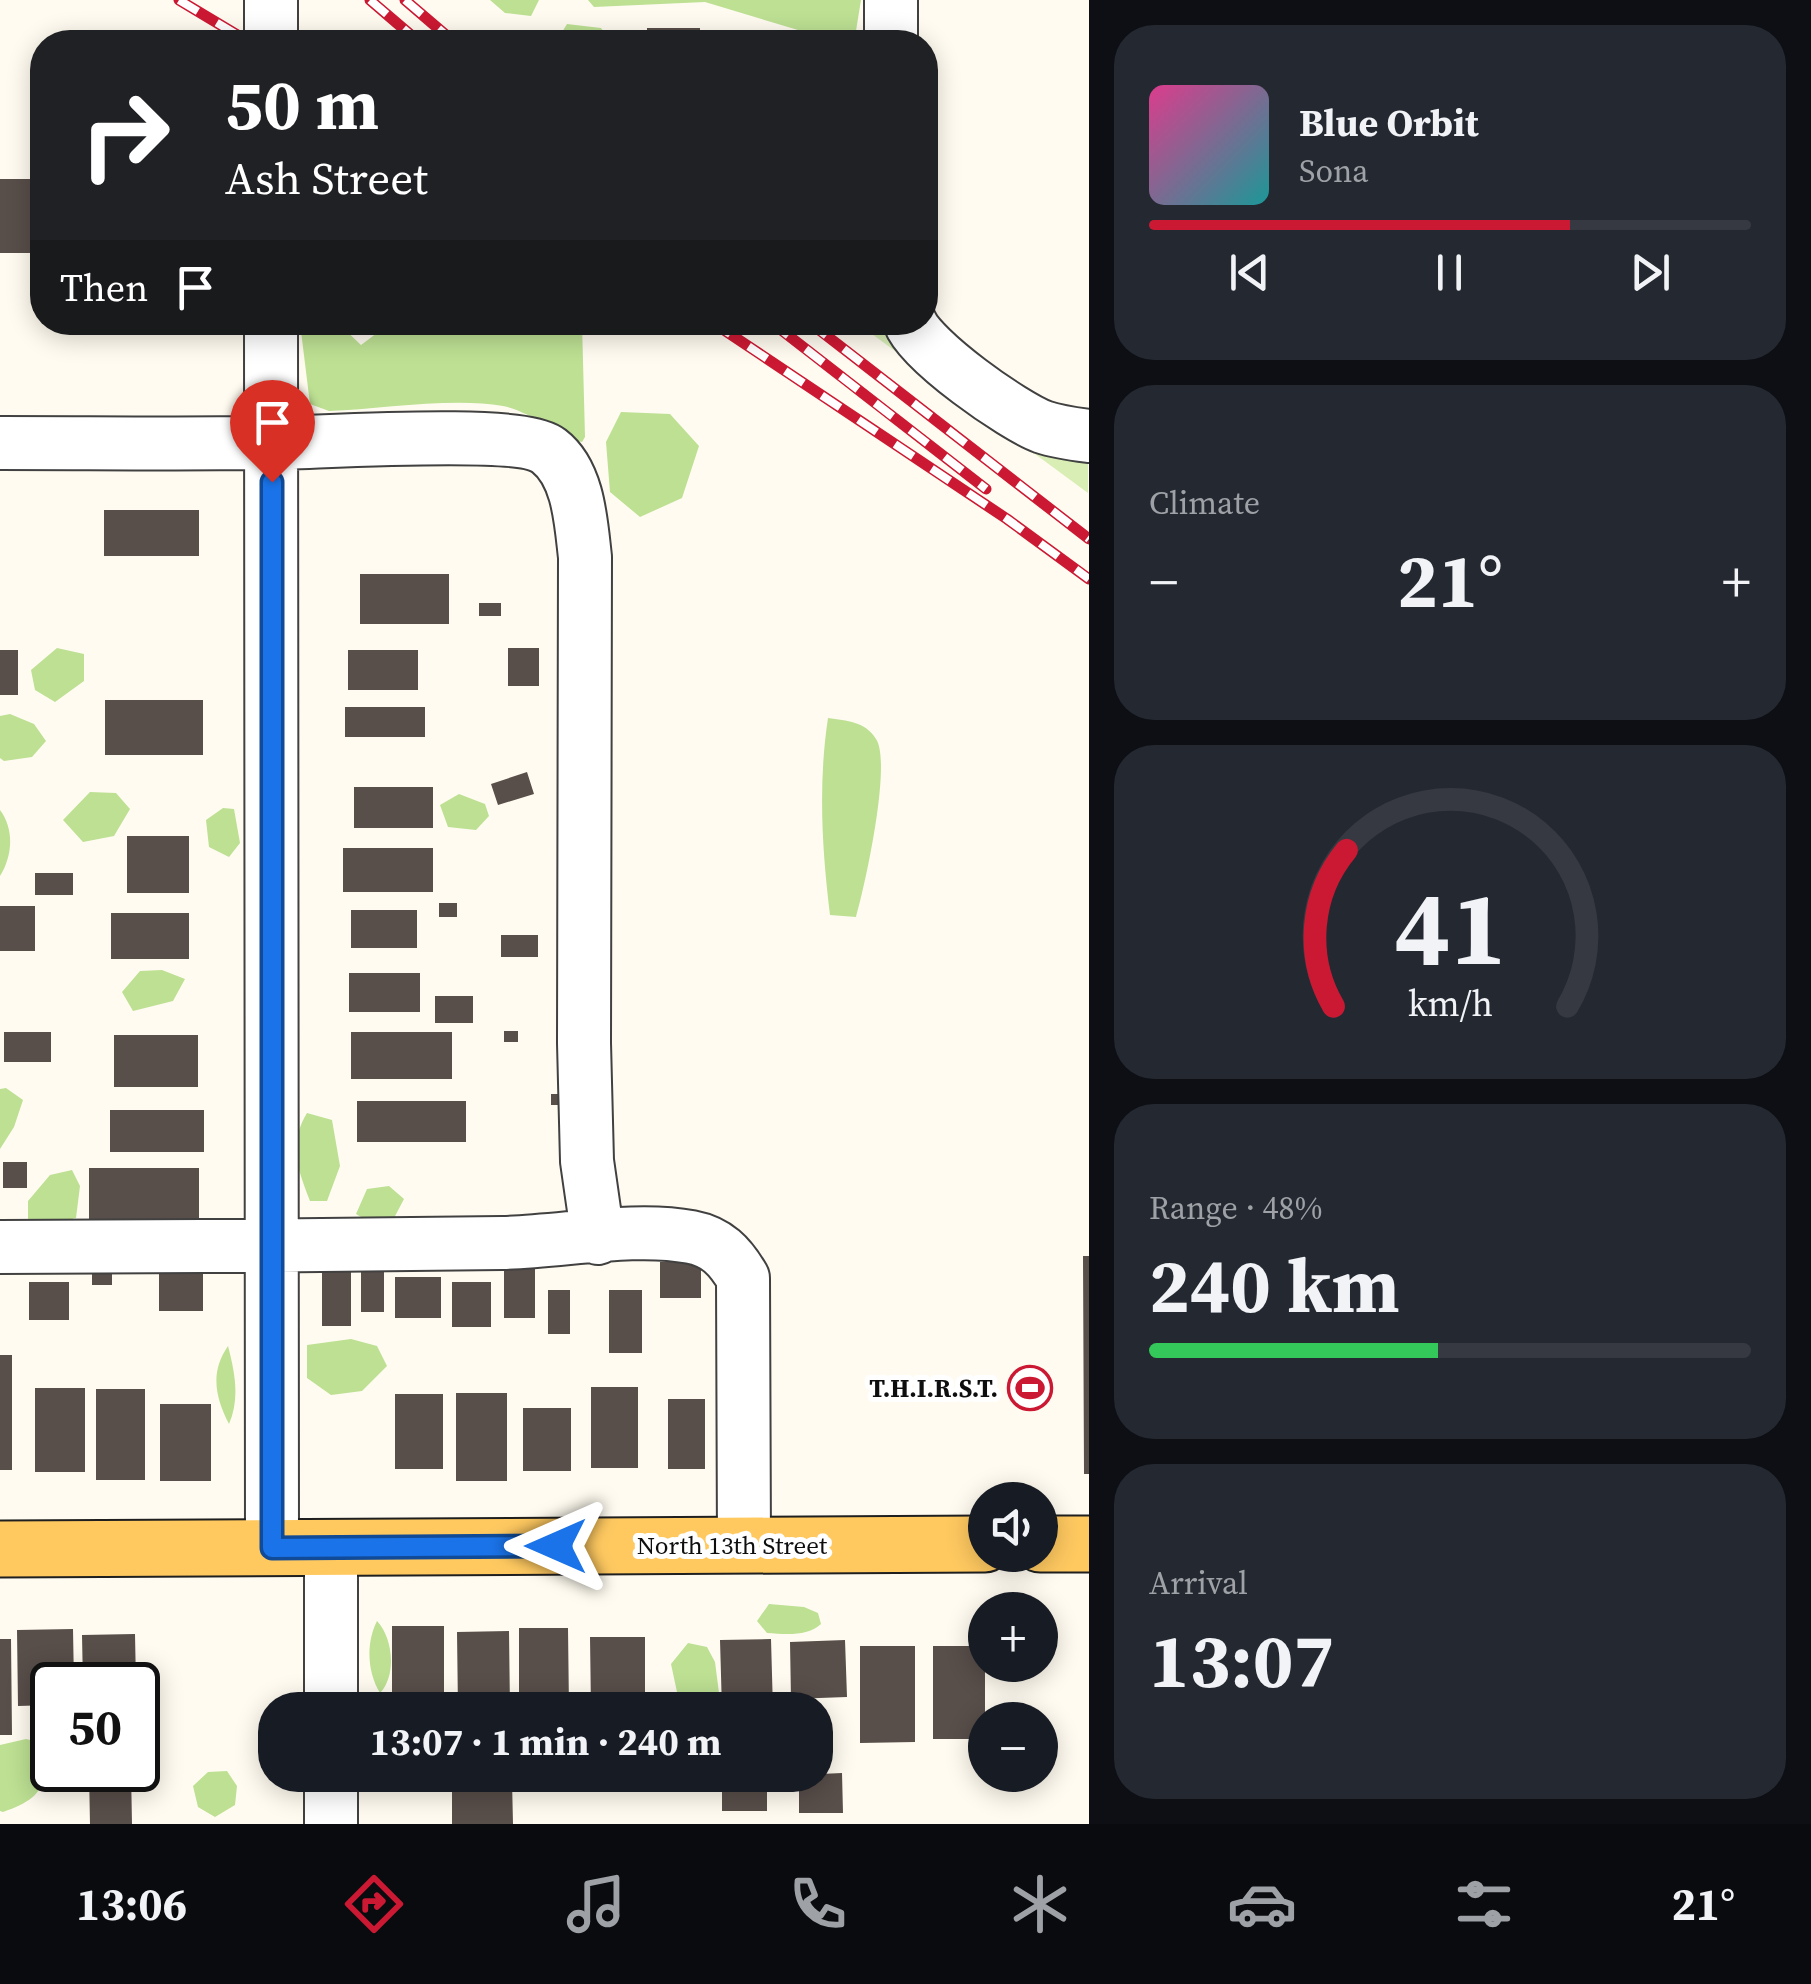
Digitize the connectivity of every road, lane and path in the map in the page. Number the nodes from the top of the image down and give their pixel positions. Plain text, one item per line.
1 (272, 0) edge
2 (891, 0) edge
3 (272, 30) edge
4 (891, 30) edge
5 (272, 335) edge
6 (918, 335) edge
7 (1088, 436) edge
8 (0, 443) edge
9 (272, 443) junction
10 (598, 1238) junction
11 (272, 1246) junction
12 (0, 1248) edge
13 (968, 1544) edge
14 (1058, 1544) edge
15 (1088, 1544) edge
16 (744, 1545) junction
17 (330, 1547) junction
18 (272, 1548) junction
19 (0, 1549) edge
20 (331, 1692) edge
21 (331, 1792) edge
22 (331, 1824) edge

1 - 3 street
2 - 4 street
5 - 9 street
6 - 7 street
8 - 9 street
9 - 10 street
9 - 11 street
10 - 11 street
10 - 16 street
11 - 12 street
11 - 18 street
13 - 16 main road, North 13th Street
14 - 15 main road
16 - 17 main road, North 13th Street
17 - 18 main road, North 13th Street
17 - 20 street
18 - 19 main road, North 13th Street
21 - 22 street

